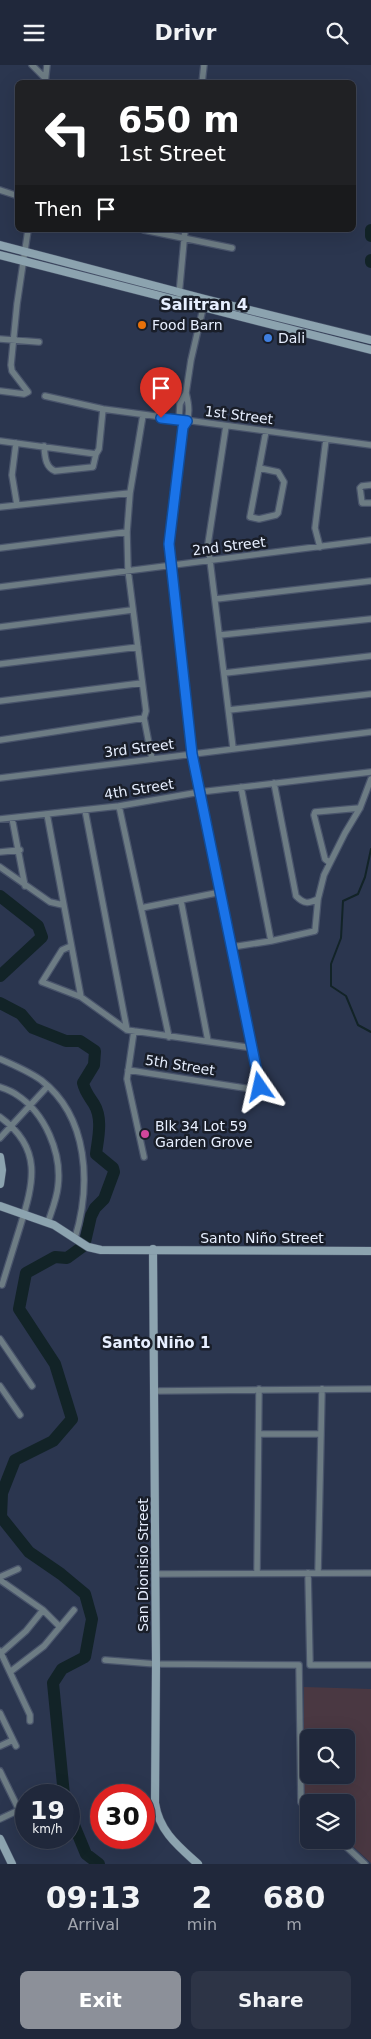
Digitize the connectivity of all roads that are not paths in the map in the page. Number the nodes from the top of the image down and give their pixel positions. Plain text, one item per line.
1 (32, 65) edge
2 (47, 65) edge
3 (204, 65) edge
4 (45, 80) edge
5 (202, 80) edge
6 (0, 190) edge
7 (15, 195) edge
8 (28, 232) edge
9 (153, 232) edge
10 (185, 232) edge
11 (184, 239) junction
12 (0, 245) edge
13 (232, 248) dead end
14 (24, 251) junction
15 (0, 255) edge
16 (23, 260) junction
17 (143, 283) junction
18 (141, 291) junction
19 (178, 297) junction
20 (205, 299) junction
21 (203, 308) junction
22 (0, 339) edge
23 (371, 340) edge
24 (13, 341) junction
25 (38, 342) dead end
26 (371, 350) edge
27 (0, 391) edge
28 (186, 393) junction
29 (45, 396) dead end
30 (103, 409) junction
31 (143, 415) junction
32 (178, 420) junction
33 (187, 421) junction
34 (226, 426) junction
35 (183, 427) junction
36 (266, 431) junction
37 (326, 439) junction
38 (0, 441) edge
39 (16, 443) junction
40 (371, 445) edge
41 (44, 446) junction
42 (96, 454) junction
43 (259, 468) junction
44 (371, 485) edge
45 (130, 493) junction
46 (371, 503) edge
47 (17, 505) junction
48 (0, 507) edge
49 (127, 532) junction
50 (371, 540) edge
51 (320, 547) junction
52 (0, 548) edge
53 (211, 561) junction
54 (171, 566) junction
55 (128, 570) junction
56 (371, 581) edge
57 (0, 587) edge
58 (216, 599) junction
59 (132, 610) junction
60 (371, 619) edge
61 (0, 627) edge
62 (220, 635) junction
63 (138, 647) junction
64 (371, 656) edge
65 (0, 664) edge
66 (224, 673) junction
67 (142, 683) junction
68 (371, 695) edge
69 (0, 701) edge
70 (228, 710) junction
71 (144, 718) junction
72 (371, 732) edge
73 (0, 740) edge
74 (233, 748) junction
75 (192, 754) junction
76 (152, 759) junction
77 (371, 772) edge
78 (0, 778) edge
79 (371, 779) edge
80 (274, 783) junction
81 (241, 787) junction
82 (200, 792) junction
83 (119, 806) junction
84 (360, 808) junction
85 (85, 810) junction
86 (46, 814) junction
87 (12, 818) junction
88 (0, 819) edge
89 (20, 850) junction
90 (0, 852) edge
91 (330, 863) junction
92 (0, 867) edge
93 (25, 886) junction
94 (221, 892) junction
95 (318, 899) junction
96 (182, 901) junction
97 (63, 905) junction
98 (141, 908) junction
99 (271, 941) junction
100 (71, 946) junction
101 (232, 947) junction
102 (81, 997) junction
103 (127, 1030) junction
104 (134, 1031) junction
105 (169, 1037) junction
106 (208, 1041) junction
107 (253, 1048) junction
108 (0, 1059) edge
109 (128, 1069) junction
110 (0, 1087) edge
111 (47, 1087) junction
112 (31, 1106) junction
113 (0, 1117) edge
114 (12, 1126) junction
115 (0, 1138) edge
116 (0, 1157) edge
117 (144, 1157) dead end
118 (0, 1184) edge
119 (0, 1206) edge
120 (24, 1214) junction
121 (48, 1223) junction
122 (76, 1239) junction
123 (153, 1249) junction
124 (371, 1251) edge
125 (2, 1285) dead end
126 (0, 1339) edge
127 (0, 1386) edge
128 (32, 1386) dead end
129 (258, 1389) junction
130 (322, 1389) junction
131 (371, 1389) edge
132 (154, 1391) junction
133 (20, 1415) dead end
134 (259, 1434) junction
135 (321, 1434) junction
136 (18, 1569) dead end
137 (257, 1573) junction
138 (308, 1573) junction
139 (318, 1573) junction
140 (371, 1573) edge
141 (155, 1574) junction
142 (0, 1579) edge
143 (43, 1610) junction
144 (74, 1610) dead end
145 (60, 1627) junction
146 (0, 1652) edge
147 (105, 1660) dead end
148 (156, 1664) junction
149 (371, 1665) edge
150 (10, 1672) junction
151 (0, 1713) edge
152 (30, 1721) dead end
153 (13, 1739) junction
154 (0, 1746) edge
155 (16, 1746) dead end
156 (0, 1771) edge
157 (301, 1794) edge
158 (0, 1819) edge
159 (0, 1839) edge
160 (349, 1849) edge
161 (12, 1864) edge
162 (198, 1864) edge
163 (365, 1864) edge

1 - 4 street
2 - 4 street
3 - 5 street
6 - 7 street
8 - 14 street
9 - 11 street
10 - 11 street
11 - 13 street
11 - 19 street
12 - 14 street
14 - 16 street
14 - 17 street
15 - 16 street
16 - 18 street
16 - 24 street
17 - 18 street
17 - 19 street
18 - 19 street
19 - 20 street
19 - 21 street
20 - 21 street
20 - 23 street
21 - 26 street
21 - 28 street
22 - 24 street
24 - 25 street
24 - 27 street
28 - 32 street
28 - 33 street
29 - 30 street, 1st Street
30 - 31 street, 1st Street
30 - 42 street
31 - 32 street, 1st Street
31 - 45 street
32 - 33 street, 1st Street
32 - 35 street
33 - 34 street, 1st Street
33 - 35 street
34 - 36 street, 1st Street
34 - 53 street
35 - 54 street
36 - 37 street, 1st Street
36 - 43 street
37 - 40 street, 1st Street
37 - 51 street
38 - 39 street
39 - 41 street
39 - 47 street
41 - 42 street
41 - 42 street
43 - 43 street
44 - 46 street
45 - 47 street
45 - 49 street
47 - 48 street
49 - 52 street
49 - 55 street
50 - 51 street, 2nd Street
51 - 53 street, 2nd Street
53 - 54 street, 2nd Street
53 - 58 street
54 - 55 street, 2nd Street
54 - 75 street
55 - 57 street, 2nd Street
55 - 59 street
56 - 58 street
58 - 62 street
59 - 61 street
59 - 63 street
60 - 62 street
62 - 66 street
63 - 65 street
63 - 67 street
64 - 66 street
66 - 70 street
67 - 69 street
67 - 71 street
68 - 70 street
70 - 74 street
71 - 73 street
71 - 76 street
72 - 74 street, 3rd Street
74 - 75 street, 3rd Street
75 - 76 street, 3rd Street
75 - 82 street
76 - 78 street, 3rd Street
77 - 80 street, 4th Street
79 - 84 street
80 - 81 street, 4th Street
80 - 95 street
81 - 82 street, 4th Street
81 - 99 street
82 - 83 street, 4th Street
82 - 94 street
83 - 85 street, 4th Street
83 - 98 street
84 - 91 street
84 - 91 street
85 - 86 street, 4th Street
85 - 103 street
86 - 87 street, 4th Street
86 - 97 street
87 - 88 street, 4th Street
87 - 89 street
89 - 90 street
89 - 93 street
91 - 95 street
92 - 93 street
93 - 97 street
94 - 96 street
94 - 101 street
95 - 99 street
96 - 98 street
96 - 106 street
97 - 100 street
98 - 105 street
99 - 101 street
100 - 102 street
100 - 102 street
101 - 107 street
102 - 103 street
103 - 104 street
104 - 105 street
104 - 109 street
105 - 106 street
106 - 107 street
107 - 109 street, 5th Street
108 - 111 street
109 - 117 street
110 - 112 street
111 - 112 street
111 - 122 street
112 - 114 street
112 - 121 street
113 - 114 street
114 - 115 street
114 - 120 street
116 - 118 street
119 - 120 street
120 - 121 street
120 - 125 street
121 - 122 street
122 - 123 street, Santo Niño Street
123 - 124 street, Santo Niño Street
123 - 132 street, San Dionisio Street
126 - 128 street
127 - 133 street
129 - 130 street
129 - 132 street
129 - 134 street
130 - 131 street
130 - 135 street
132 - 141 street, San Dionisio Street
134 - 135 street
134 - 137 street
135 - 139 street
136 - 142 street
137 - 138 street
137 - 141 street
138 - 139 street
138 - 149 street
139 - 140 street
141 - 148 street, San Dionisio Street
142 - 143 street
143 - 145 street
143 - 146 street
144 - 145 street
145 - 150 street
146 - 150 street
147 - 148 street
148 - 157 street
148 - 162 street, San Dionisio Street
150 - 152 street
151 - 153 street
153 - 154 street
153 - 155 street
156 - 158 street
159 - 161 street
160 - 163 street

